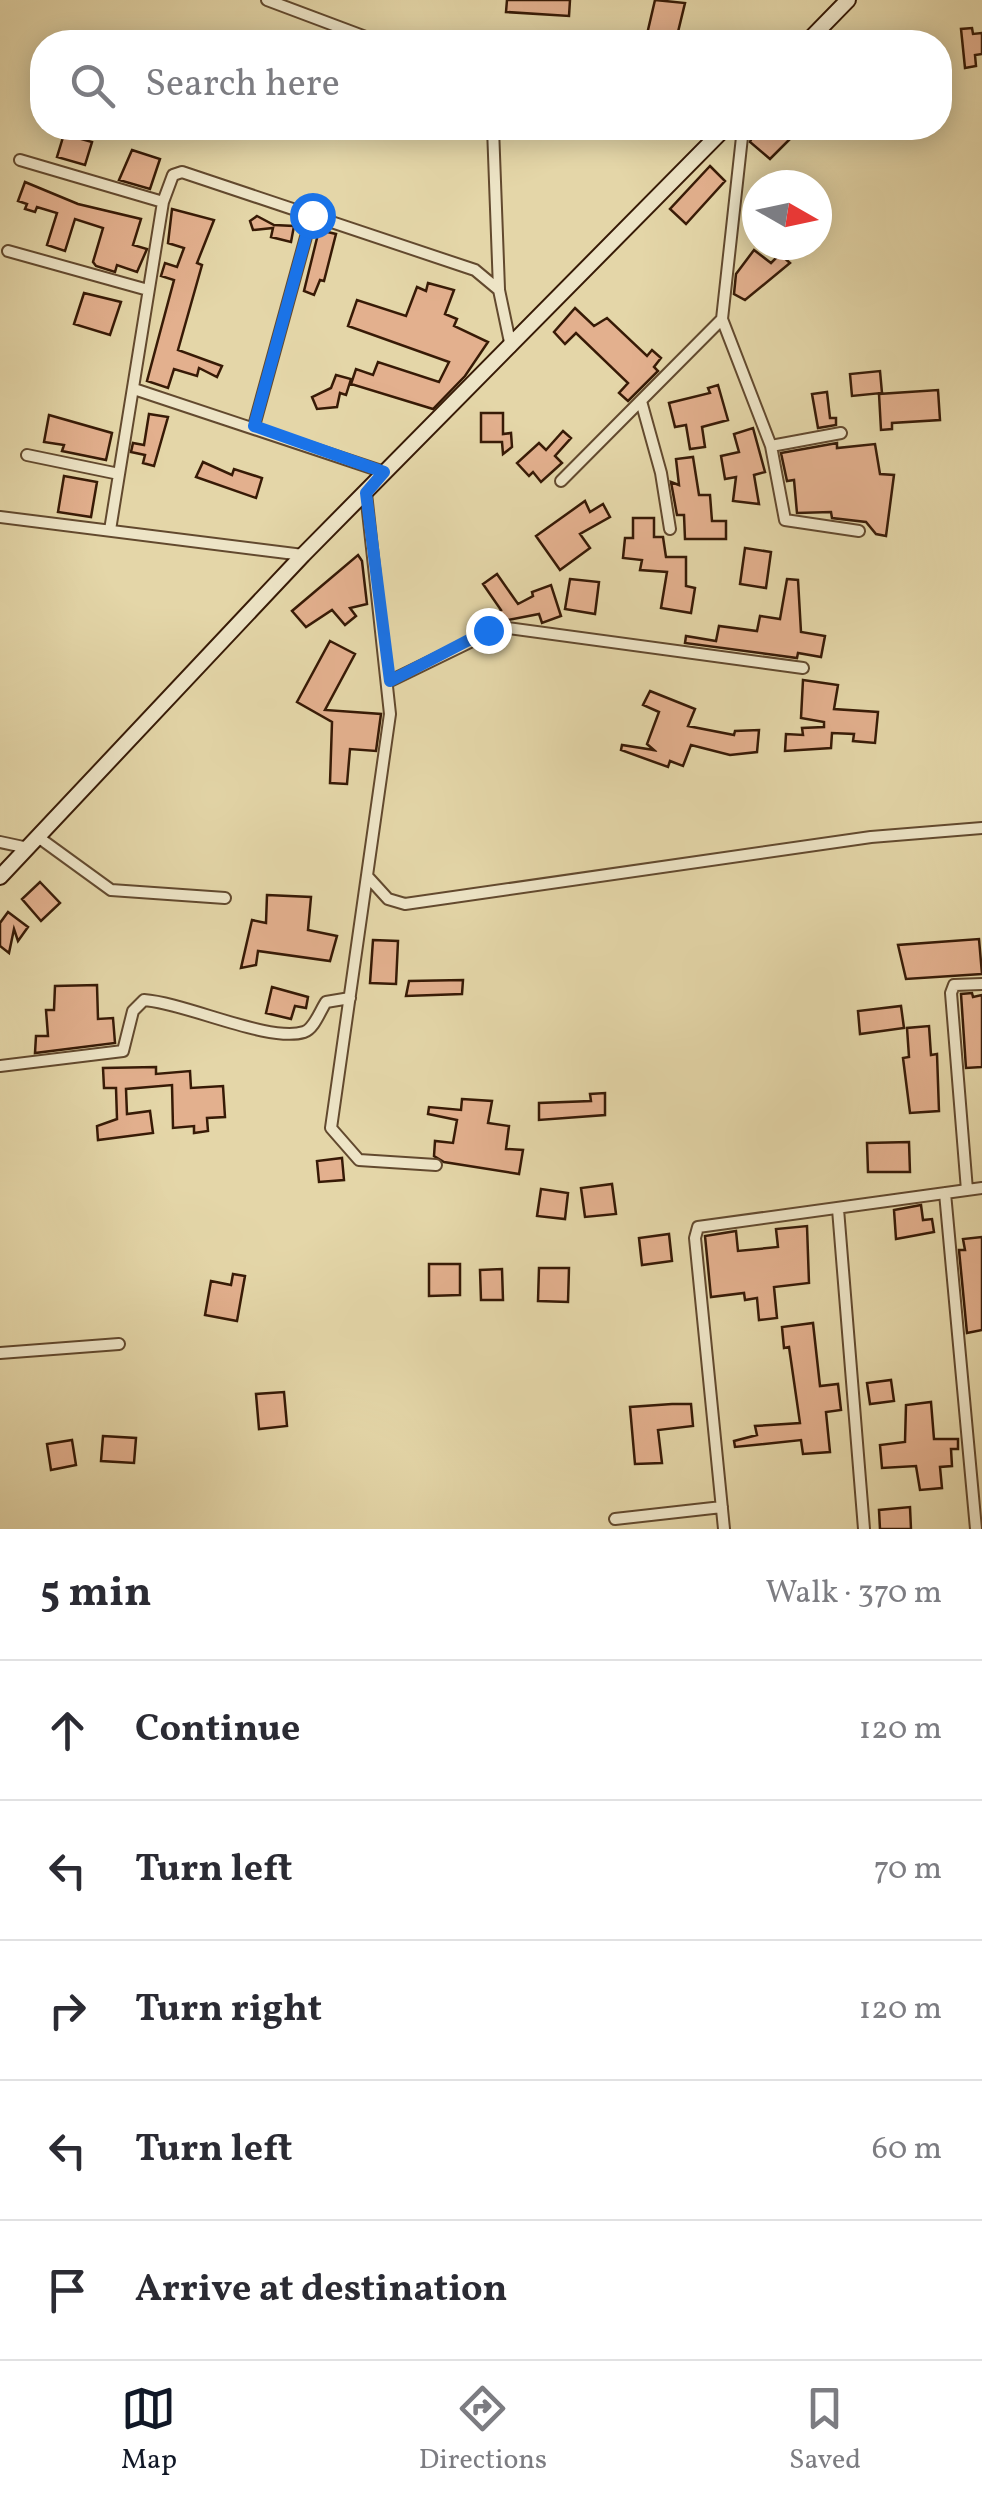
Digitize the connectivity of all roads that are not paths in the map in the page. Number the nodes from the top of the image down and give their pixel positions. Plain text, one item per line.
1 (267, 0) edge
2 (848, 0) edge
3 (347, 30) edge
4 (819, 30) edge
5 (493, 140) edge
6 (713, 140) edge
7 (741, 140) edge
8 (20, 160) dead end
9 (163, 202) junction
10 (312, 215) junction
11 (8, 251) dead end
12 (148, 290) junction
13 (499, 290) junction
14 (722, 320) junction
15 (512, 348) junction
16 (134, 389) junction
17 (641, 400) junction
18 (254, 426) junction
19 (841, 434) dead end
20 (771, 446) junction
21 (27, 455) dead end
22 (384, 472) junction
23 (119, 474) junction
24 (561, 481) dead end
25 (366, 493) junction
26 (0, 517) edge
27 (670, 529) dead end
28 (110, 530) junction
29 (859, 531) dead end
30 (303, 555) junction
31 (804, 668) dead end
32 (390, 681) junction
33 (982, 828) edge
34 (0, 842) edge
35 (33, 842) junction
36 (0, 877) edge
37 (368, 877) junction
38 (224, 898) dead end
39 (982, 984) edge
40 (350, 998) junction
41 (0, 1066) edge
42 (436, 1166) dead end
43 (982, 1188) edge
44 (967, 1190) junction
45 (945, 1193) junction
46 (838, 1208) junction
47 (119, 1344) dead end
48 (0, 1353) edge
49 (722, 1507) junction
50 (614, 1519) dead end
51 (724, 1529) edge
52 (864, 1529) edge
53 (976, 1529) edge

1 - 3 street
2 - 4 street
5 - 13 street
6 - 15 street
7 - 14 street
8 - 9 street
9 - 10 street
9 - 12 street
10 - 13 street
10 - 18 street
11 - 12 street
12 - 16 street
13 - 15 street
14 - 17 street
14 - 20 street
15 - 22 street
16 - 18 street
16 - 23 street
17 - 24 street
17 - 27 street
18 - 22 street
19 - 20 street
20 - 29 street
21 - 23 street
22 - 25 street
23 - 28 street
25 - 30 street
25 - 32 street
26 - 28 street
28 - 30 street
30 - 35 street
31 - 32 street
32 - 37 street
33 - 37 street
34 - 35 street
35 - 36 street
35 - 38 street
37 - 40 street
39 - 44 street
40 - 41 street
40 - 42 street
43 - 44 street
44 - 45 street
45 - 46 street
45 - 53 street
46 - 49 street
46 - 52 street
47 - 48 street
49 - 50 street
49 - 51 street

